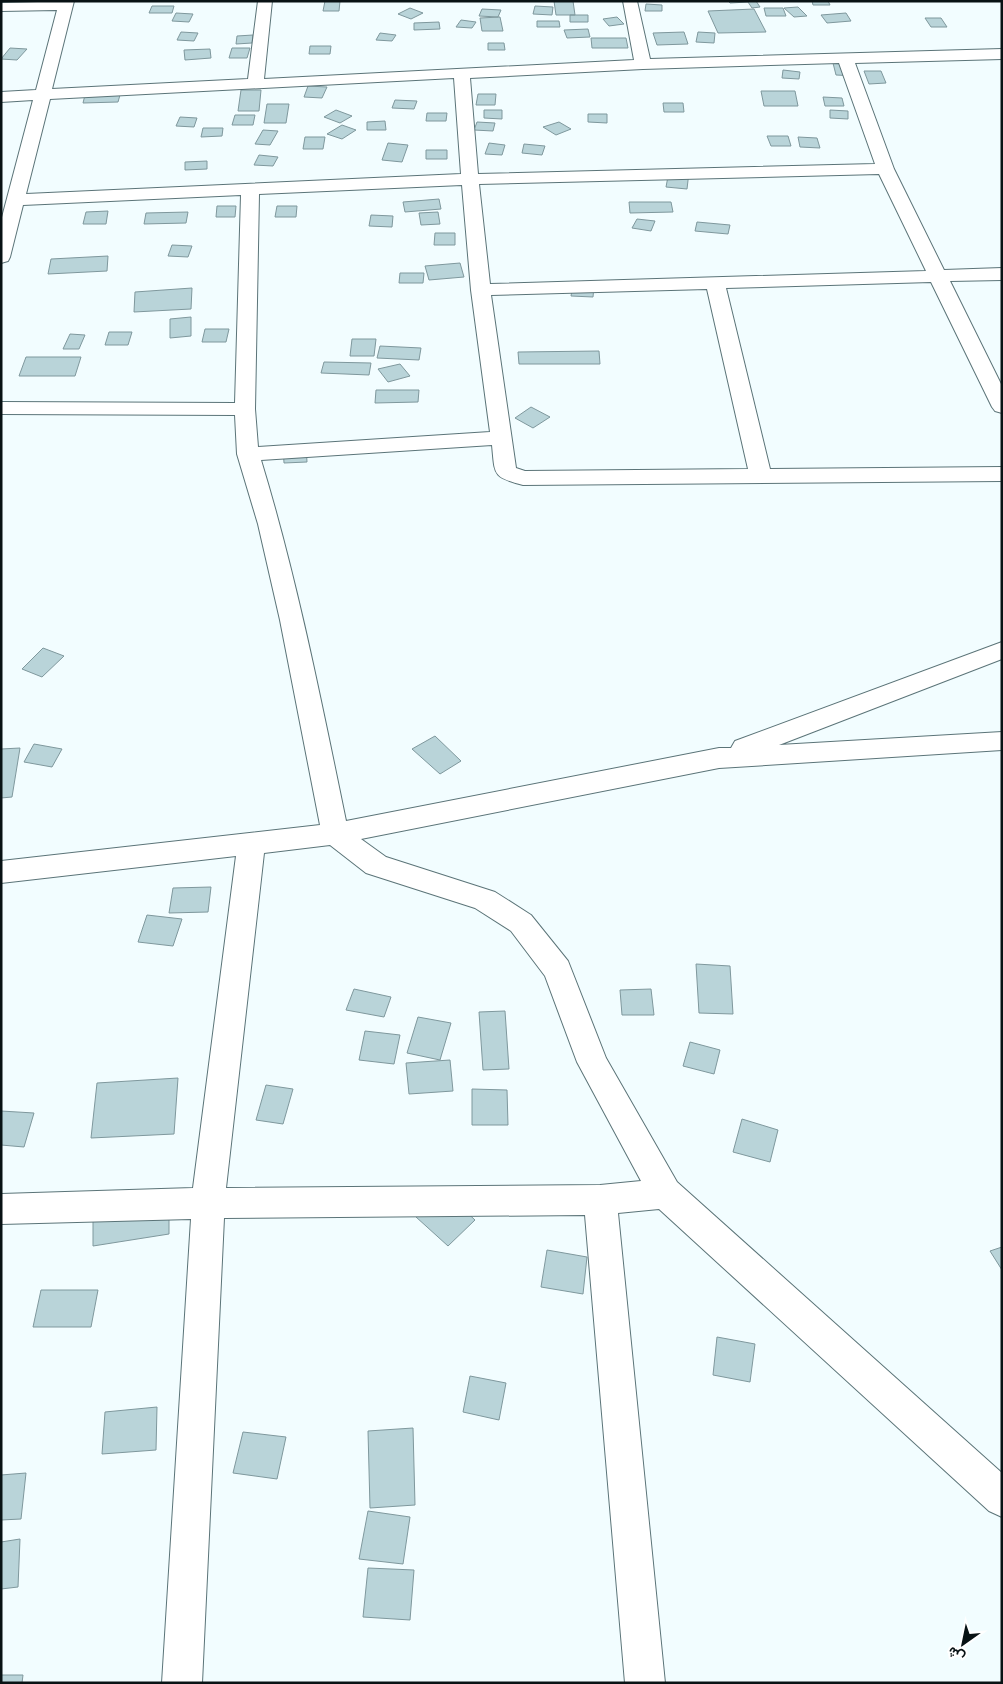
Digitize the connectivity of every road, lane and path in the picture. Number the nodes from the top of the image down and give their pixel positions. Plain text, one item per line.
1 (265, 1) edge
2 (630, 1) edge
3 (66, 3) edge
4 (1, 7) edge
5 (1002, 54) edge
6 (845, 57) junction
7 (644, 64) junction
8 (462, 74) junction
9 (255, 84) junction
10 (43, 96) junction
11 (1, 97) edge
12 (885, 169) junction
13 (470, 179) junction
14 (250, 189) junction
15 (16, 200) junction
16 (1, 257) edge
17 (1002, 274) edge
18 (936, 276) junction
19 (715, 284) junction
20 (481, 290) junction
21 (1, 408) edge
22 (1002, 408) edge
23 (245, 409) junction
24 (501, 438) junction
25 (248, 454) junction
26 (1002, 474) edge
27 (761, 476) junction
28 (1002, 650) edge
29 (1002, 741) edge
30 (719, 758) junction
31 (335, 834) junction
32 (251, 845) junction
33 (1, 872) edge
34 (665, 1194) junction
35 (600, 1200) junction
36 (208, 1203) junction
37 (1, 1209) edge
38 (1002, 1498) edge
39 (182, 1683) edge
40 (645, 1683) edge

1 - 9 street
2 - 7 street
3 - 4 street
3 - 10 street
5 - 6 street
6 - 7 street
6 - 12 street
7 - 8 street
8 - 9 street
8 - 13 street
9 - 10 street
10 - 11 street
10 - 15 street
12 - 13 street
12 - 18 street
13 - 14 street
13 - 20 street
14 - 15 street
14 - 23 street
15 - 16 street
17 - 18 street
18 - 19 street
18 - 22 street
19 - 20 street
19 - 27 street
20 - 24 street
21 - 23 street
23 - 25 street
24 - 25 street
24 - 27 street
25 - 31 street
26 - 27 street
28 - 30 street
29 - 30 street
30 - 31 street
31 - 32 street
31 - 34 street
32 - 33 street
32 - 36 street
34 - 35 street
34 - 38 street
35 - 36 street
35 - 40 street
36 - 37 street
36 - 39 street

